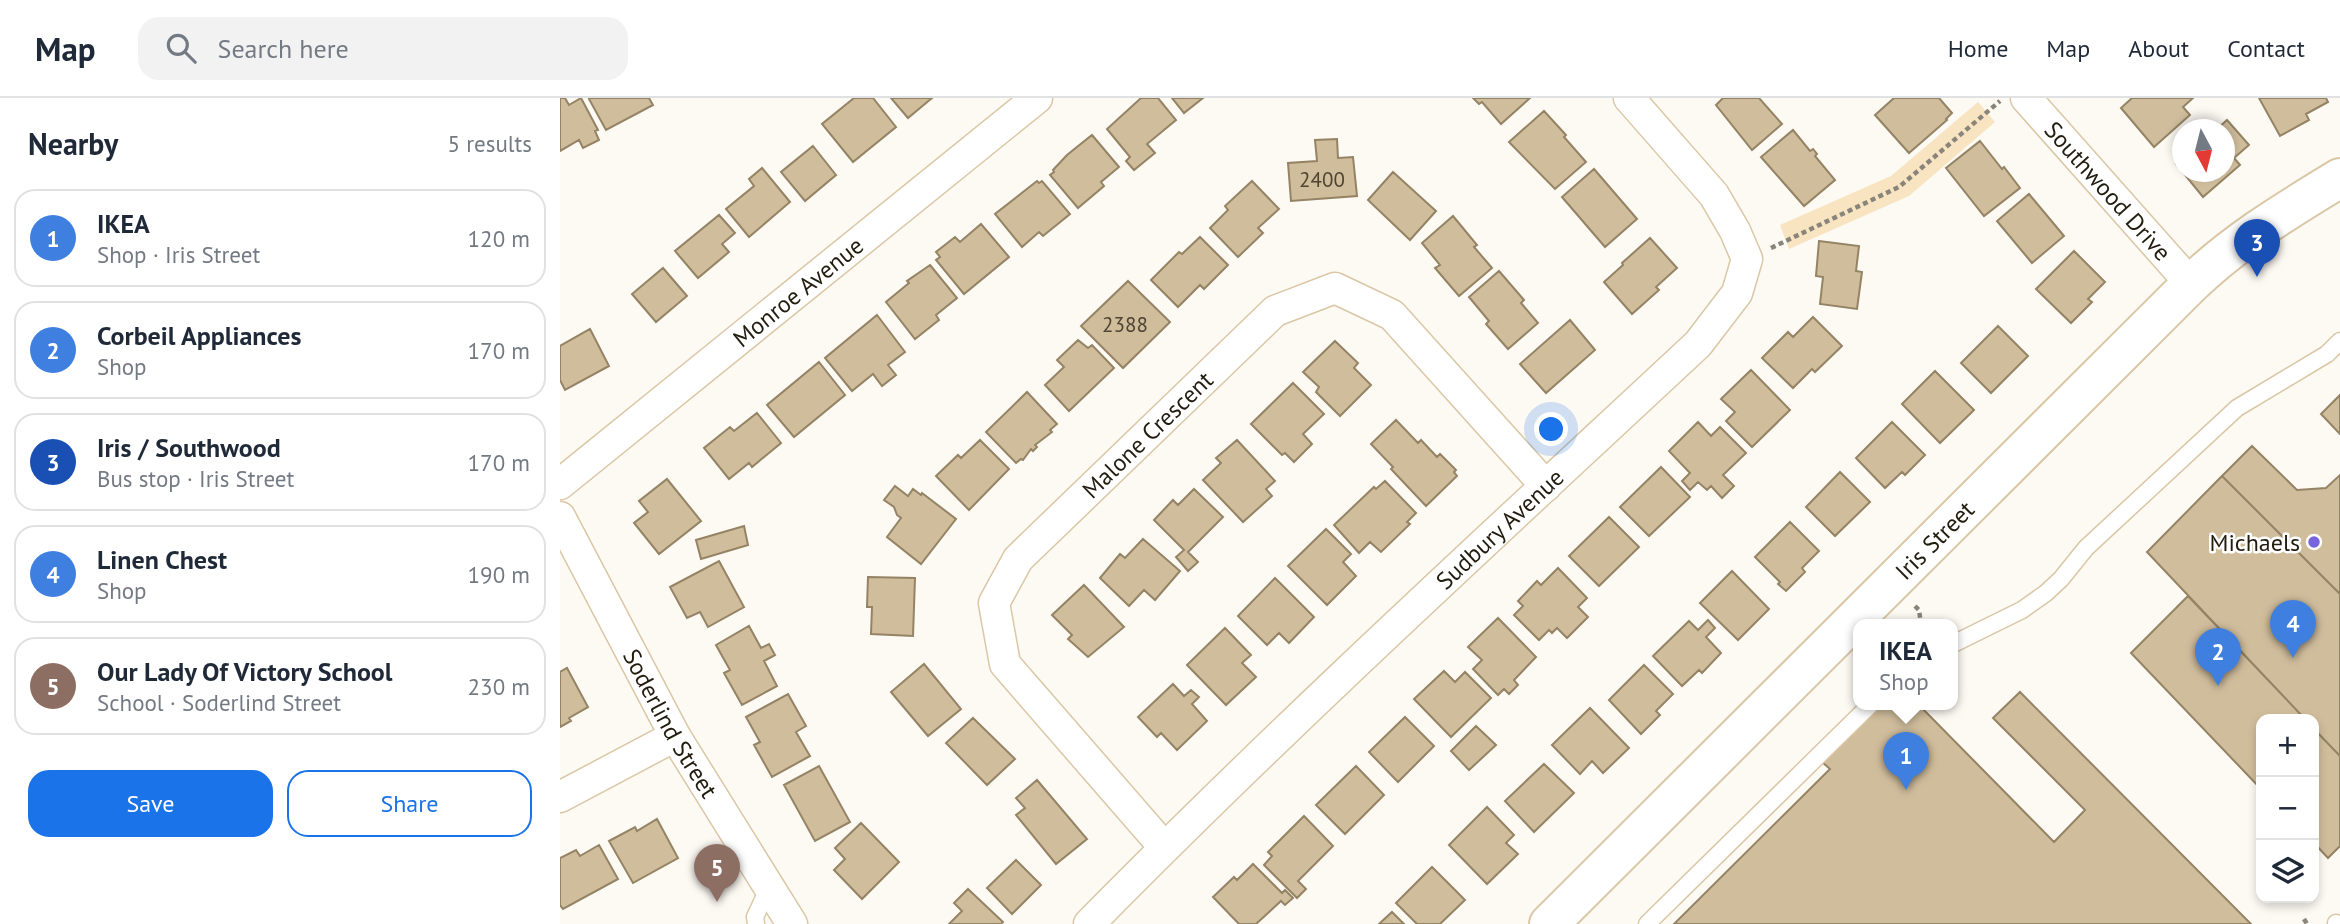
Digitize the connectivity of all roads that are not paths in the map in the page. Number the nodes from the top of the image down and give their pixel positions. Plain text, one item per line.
1 (1037, 98) edge
2 (1629, 98) edge
3 (2025, 98) edge
4 (2340, 178) edge
5 (2191, 284) junction
6 (2340, 341) edge
7 (560, 484) edge
8 (1546, 486) junction
9 (560, 517) edge
10 (1855, 619) edge
11 (1853, 621) edge
12 (1958, 642) edge
13 (1865, 710) edge
14 (675, 736) junction
15 (560, 797) edge
16 (1164, 848) junction
17 (769, 887) junction
18 (756, 924) edge
19 (792, 924) edge
20 (1089, 924) edge
21 (1549, 924) edge
22 (1647, 924) edge

1 - 7 street, Monroe Avenue
2 - 8 street, Sudbury Avenue
3 - 5 street, Southwood Drive
4 - 5 street, Iris Street
5 - 10 street, Iris Street
6 - 12 lane
8 - 16 street, Sudbury Avenue
8 - 16 street, Malone Crescent
9 - 14 street, Soderlind Street
11 - 21 street, Iris Street
13 - 22 lane
14 - 15 street
14 - 17 street, Soderlind Street
16 - 20 street, Sudbury Avenue
17 - 18 lane
17 - 19 street, Soderlind Street

